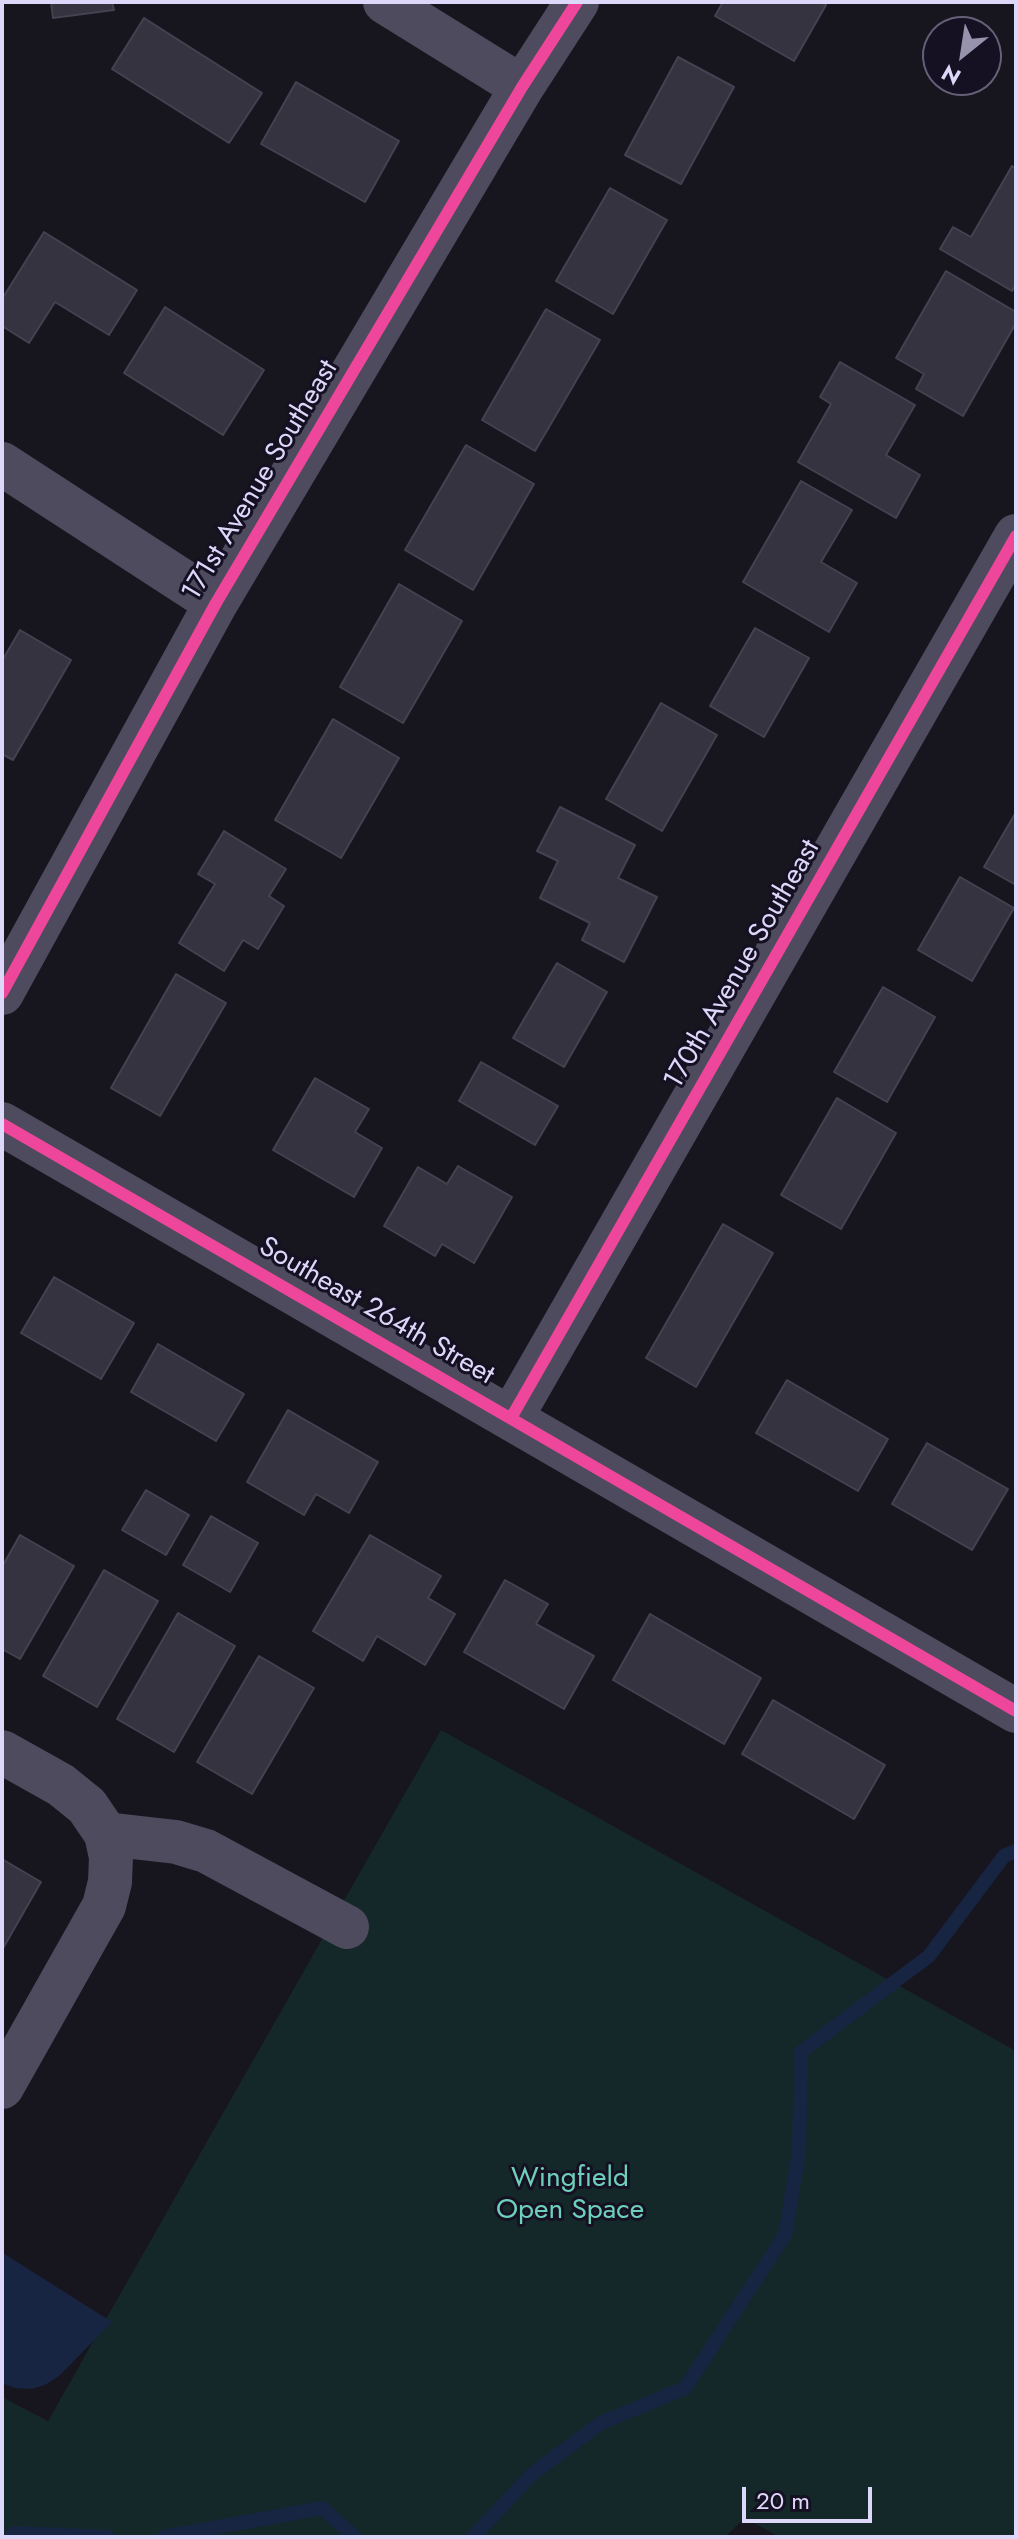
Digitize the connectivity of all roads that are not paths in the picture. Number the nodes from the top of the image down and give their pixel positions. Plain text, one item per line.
1 (385, 2) edge
2 (577, 2) edge
3 (522, 87) junction
4 (2, 464) edge
5 (1016, 536) edge
6 (216, 603) junction
7 (2, 993) edge
8 (2, 1124) edge
9 (511, 1418) junction
10 (1016, 1711) edge
11 (2, 1752) edge
12 (106, 1834) junction
13 (347, 1927) dead end
14 (2, 2087) edge

1 - 3 street
2 - 3 street, 171st Avenue Southeast
3 - 6 street, 171st Avenue Southeast
4 - 6 street
5 - 9 street, 170th Avenue Southeast
6 - 7 street, 171st Avenue Southeast
8 - 9 street, Southeast 264th Street
9 - 10 street, Southeast 264th Street
11 - 12 street
12 - 13 street
12 - 14 street

